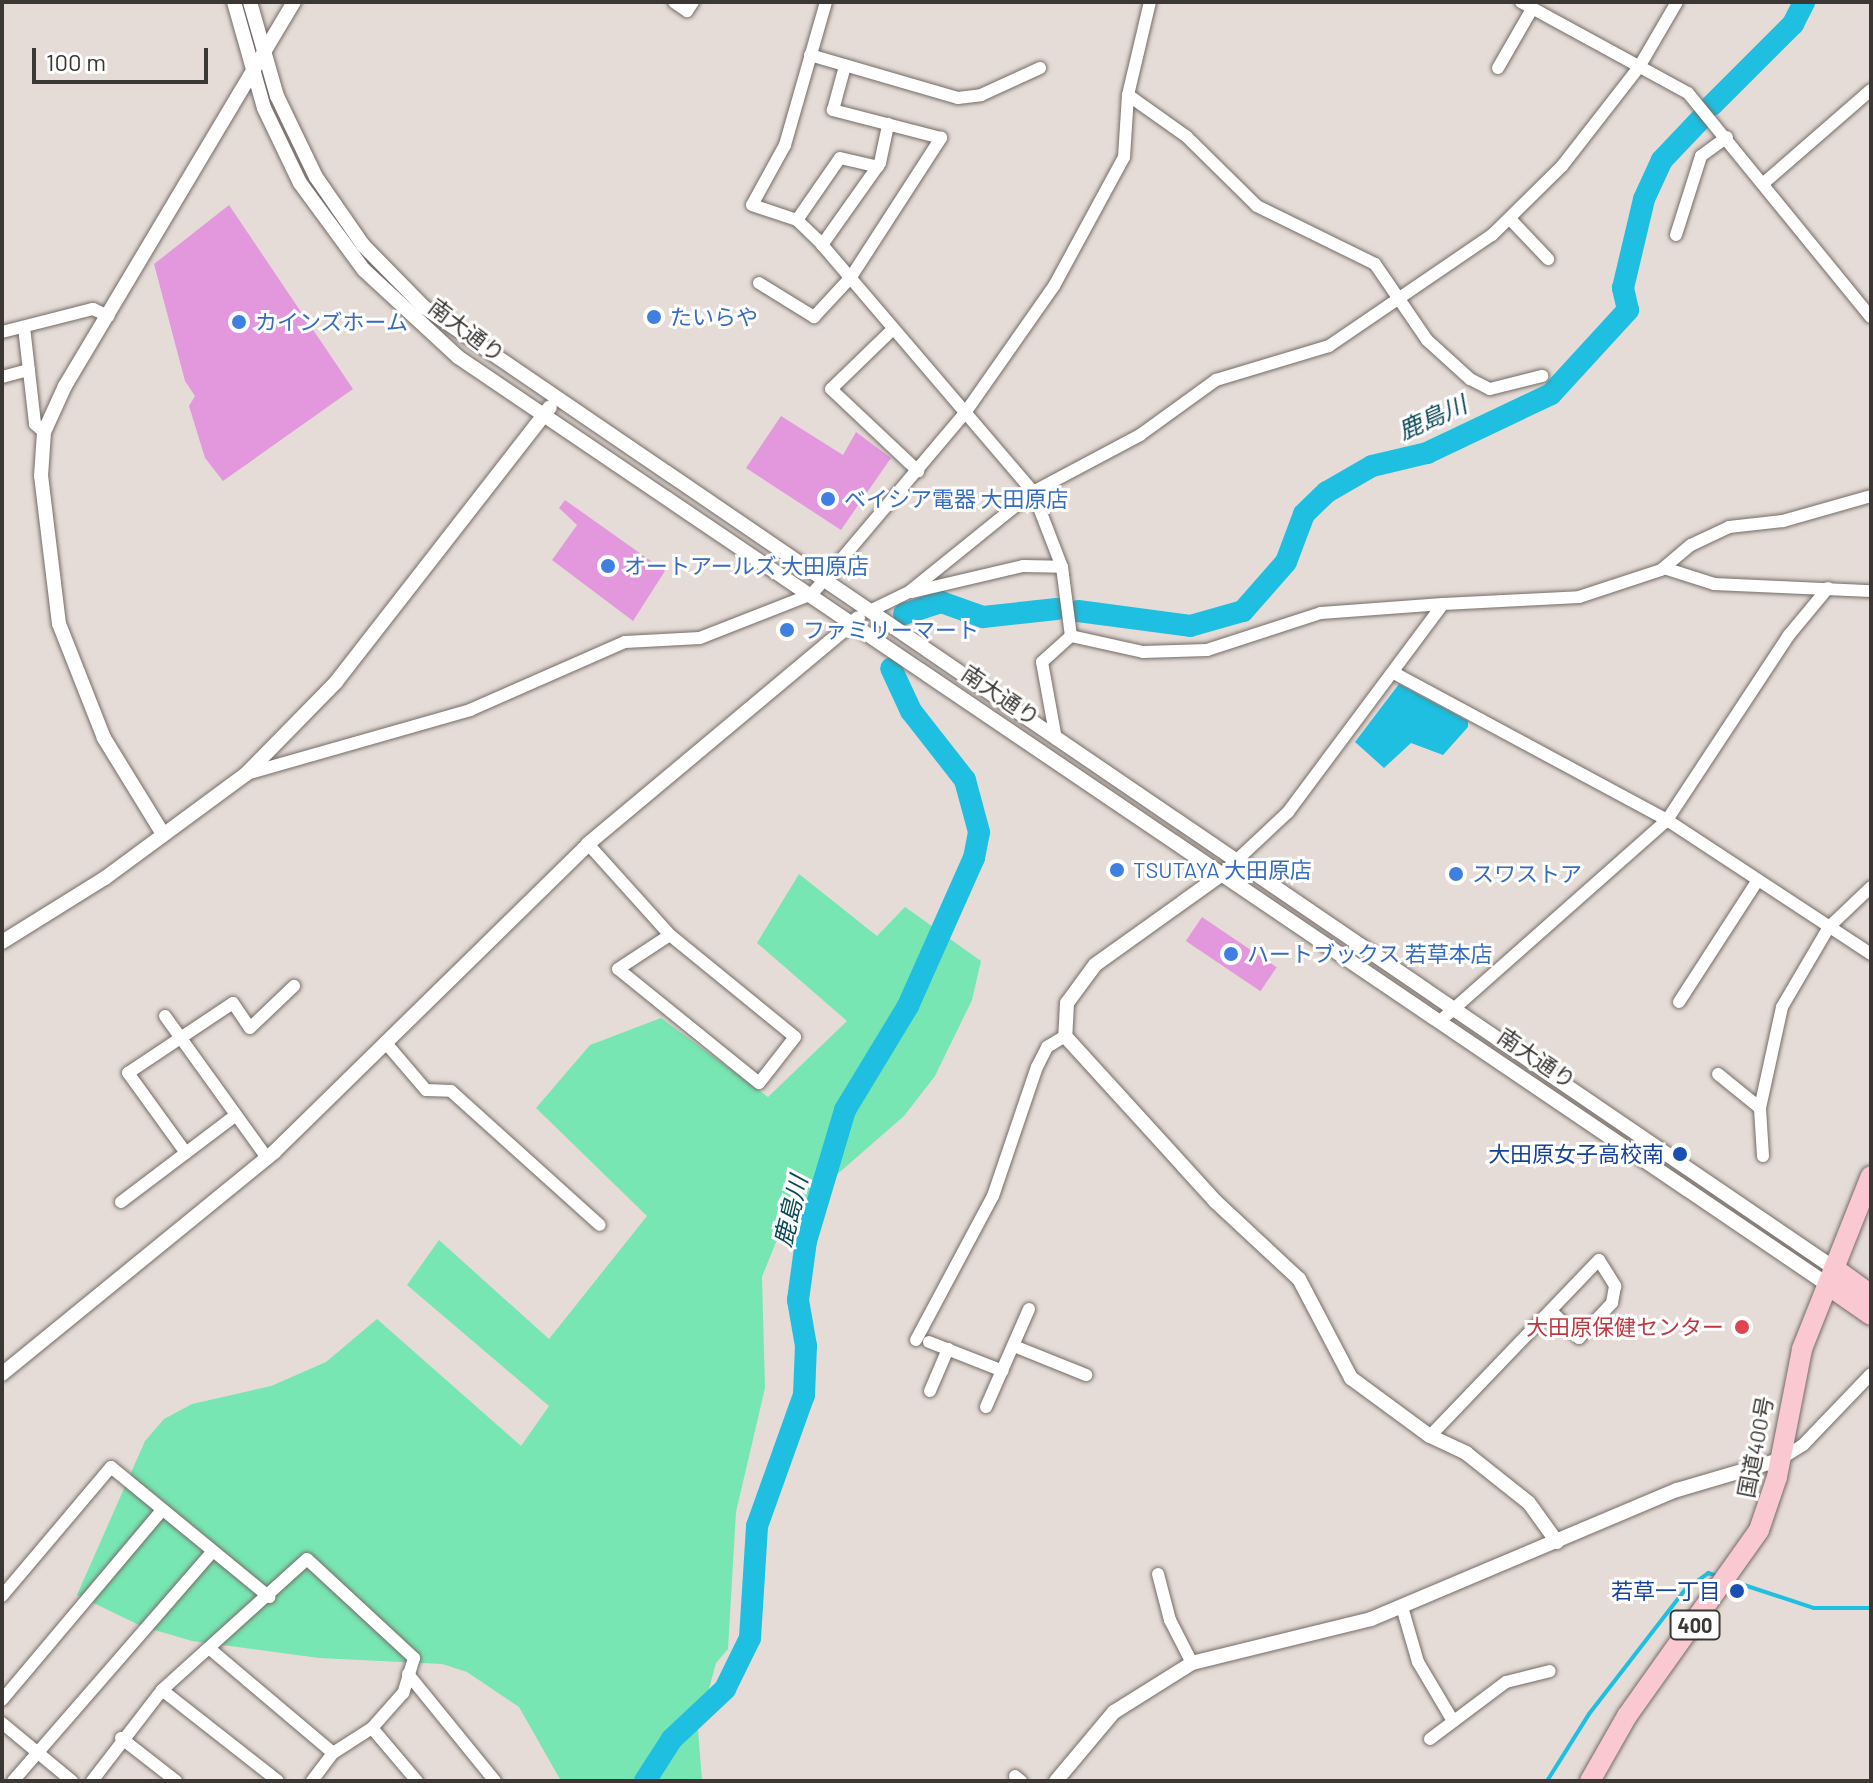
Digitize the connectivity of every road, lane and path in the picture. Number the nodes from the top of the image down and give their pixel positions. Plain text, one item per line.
1 (234, 2) edge
2 (250, 2) edge
3 (294, 2) edge
4 (674, 2) edge
5 (693, 2) edge
6 (826, 2) edge
7 (1150, 2) edge
8 (1677, 2) edge
9 (1526, 5) edge
10 (263, 55) junction
11 (810, 55) junction
12 (845, 66) junction
13 (1639, 67) junction
14 (1040, 68) dead end
15 (1498, 68) dead end
16 (253, 74) junction
17 (1871, 90) edge
18 (1128, 95) junction
19 (888, 124) junction
20 (1727, 137) junction
21 (878, 167) junction
22 (1765, 182) junction
23 (797, 220) junction
24 (1511, 220) junction
25 (1676, 235) dead end
26 (822, 245) junction
27 (1548, 259) dead end
28 (851, 277) junction
29 (759, 283) dead end
30 (1397, 301) junction
31 (108, 316) junction
32 (1871, 317) edge
33 (24, 327) junction
34 (893, 329) junction
35 (2, 332) edge
36 (29, 370) junction
37 (1542, 376) dead end
38 (2, 377) edge
39 (556, 400) junction
40 (965, 413) junction
41 (545, 414) junction
42 (44, 432) junction
43 (918, 471) junction
44 (1033, 492) junction
45 (1871, 496) edge
46 (1062, 567) junction
47 (1664, 568) junction
48 (824, 580) junction
49 (1828, 588) junction
50 (1871, 591) edge
51 (909, 592) junction
52 (812, 594) junction
53 (1443, 604) junction
54 (870, 611) junction
55 (852, 622) junction
56 (1071, 636) junction
57 (1394, 673) junction
58 (1056, 739) junction
59 (246, 774) junction
60 (1667, 820) junction
61 (163, 834) junction
62 (588, 844) junction
63 (1238, 864) junction
64 (1222, 874) junction
65 (1758, 880) junction
66 (1871, 887) edge
67 (1829, 927) junction
68 (670, 935) junction
69 (2, 942) edge
70 (1871, 954) edge
71 (294, 986) dead end
72 (1679, 1002) dead end
73 (1452, 1009) junction
74 (165, 1016) dead end
75 (1440, 1021) junction
76 (1065, 1036) junction
77 (180, 1037) junction
78 (385, 1042) junction
79 (1718, 1074) dead end
80 (1760, 1108) junction
81 (236, 1115) junction
82 (186, 1153) junction
83 (1763, 1156) dead end
84 (267, 1158) junction
85 (1871, 1176) edge
86 (121, 1202) dead end
87 (600, 1225) dead end
88 (1831, 1277) junction
89 (1871, 1295) edge
90 (1029, 1309) dead end
91 (1552, 1312) junction
92 (1871, 1315) edge
93 (1014, 1346) junction
94 (948, 1349) junction
95 (1003, 1371) junction
96 (2, 1374) edge
97 (1871, 1374) edge
98 (1086, 1375) dead end
99 (930, 1391) dead end
100 (986, 1407) dead end
101 (1430, 1436) junction
102 (1779, 1460) junction
103 (162, 1510) junction
104 (1557, 1542) junction
105 (212, 1552) junction
106 (1158, 1574) dead end
107 (2, 1596) edge
108 (269, 1597) junction
109 (1402, 1607) junction
110 (210, 1649) junction
111 (1192, 1663) junction
112 (1550, 1671) dead end
113 (408, 1674) junction
114 (162, 1690) junction
115 (2, 1700) edge
116 (1453, 1721) junction
117 (2, 1723) edge
118 (372, 1728) junction
119 (121, 1738) junction
120 (1430, 1739) dead end
121 (333, 1753) junction
122 (39, 1754) junction
123 (13, 1781) edge
124 (72, 1781) edge
125 (92, 1781) edge
126 (176, 1781) edge
127 (278, 1781) edge
128 (312, 1781) edge
129 (417, 1781) edge
130 (495, 1781) edge
131 (1056, 1781) edge
132 (1590, 1781) edge

1 - 16 street, 南大通り
2 - 10 street, 南大通り
3 - 10 street
4 - 5 street
6 - 11 street
7 - 18 street
8 - 13 street
9 - 13 street
9 - 15 street
10 - 16 street
10 - 39 street, 南大通り
11 - 12 street
11 - 23 street
12 - 14 street
12 - 19 street
13 - 20 street
13 - 24 street
16 - 31 street
16 - 41 street, 南大通り
17 - 22 street
18 - 30 street
18 - 40 street
19 - 21 street
19 - 28 street
20 - 22 street
20 - 25 street
21 - 23 street
21 - 26 street
22 - 32 street
23 - 26 street
24 - 27 street
24 - 30 street
26 - 28 street
28 - 29 street
28 - 34 street
30 - 37 street
30 - 44 street
31 - 33 street
31 - 42 street
33 - 35 street
33 - 36 street
34 - 40 street
34 - 43 street
36 - 38 street
36 - 42 street
39 - 41 street
39 - 48 street, 南大通り
40 - 43 street
40 - 44 street
41 - 52 street, 南大通り
41 - 59 street
42 - 61 street
43 - 48 street
44 - 46 street
44 - 51 street
45 - 47 street
46 - 51 street
46 - 56 street
47 - 49 street
47 - 53 street
48 - 52 street
48 - 54 street, 南大通り
49 - 50 street
49 - 60 street
51 - 54 street
52 - 55 street, 南大通り
52 - 59 street
53 - 56 street
53 - 57 street
54 - 55 street
54 - 58 street, 南大通り
55 - 62 street
55 - 64 street, 南大通り
56 - 58 street
57 - 60 street
57 - 63 street
58 - 63 street, 南大通り
59 - 61 street
60 - 65 street
60 - 73 street
61 - 69 street
62 - 68 street
62 - 78 street
63 - 64 street
63 - 73 street, 南大通り
64 - 75 street, 南大通り
64 - 76 street
65 - 67 street
65 - 72 street
66 - 67 street
67 - 70 street
67 - 80 street
68 - 68 street
71 - 77 street
73 - 75 street
73 - 88 street, 南大通り
74 - 77 street
75 - 88 street, 南大通り
76 - 94 street
76 - 101 street
77 - 81 street
77 - 82 street
78 - 84 street
78 - 87 street
79 - 80 street
80 - 83 street
81 - 82 street
81 - 84 street
82 - 86 street
84 - 96 street
85 - 88 highway, 400
88 - 89 highway, 南大通り
88 - 92 highway, 南大通り
88 - 102 highway, 国道400号 / 400
90 - 93 street
91 - 91 street
91 - 101 street
93 - 95 street
93 - 98 street
94 - 95 street
94 - 99 street
95 - 100 street
97 - 102 street
101 - 104 street
102 - 104 street
102 - 132 highway, 国道400号 / 400
103 - 105 street
103 - 107 street
103 - 115 street
104 - 109 street
105 - 108 street
105 - 122 street
106 - 111 street
108 - 110 street
108 - 113 street
109 - 111 street
109 - 116 street
110 - 114 street
110 - 121 street
111 - 131 street
112 - 116 street
113 - 118 street
113 - 130 street
114 - 119 street
114 - 127 street
116 - 120 street
117 - 122 street
118 - 121 street
118 - 129 street
119 - 125 street
119 - 126 street
121 - 128 street
122 - 123 street
122 - 124 street

